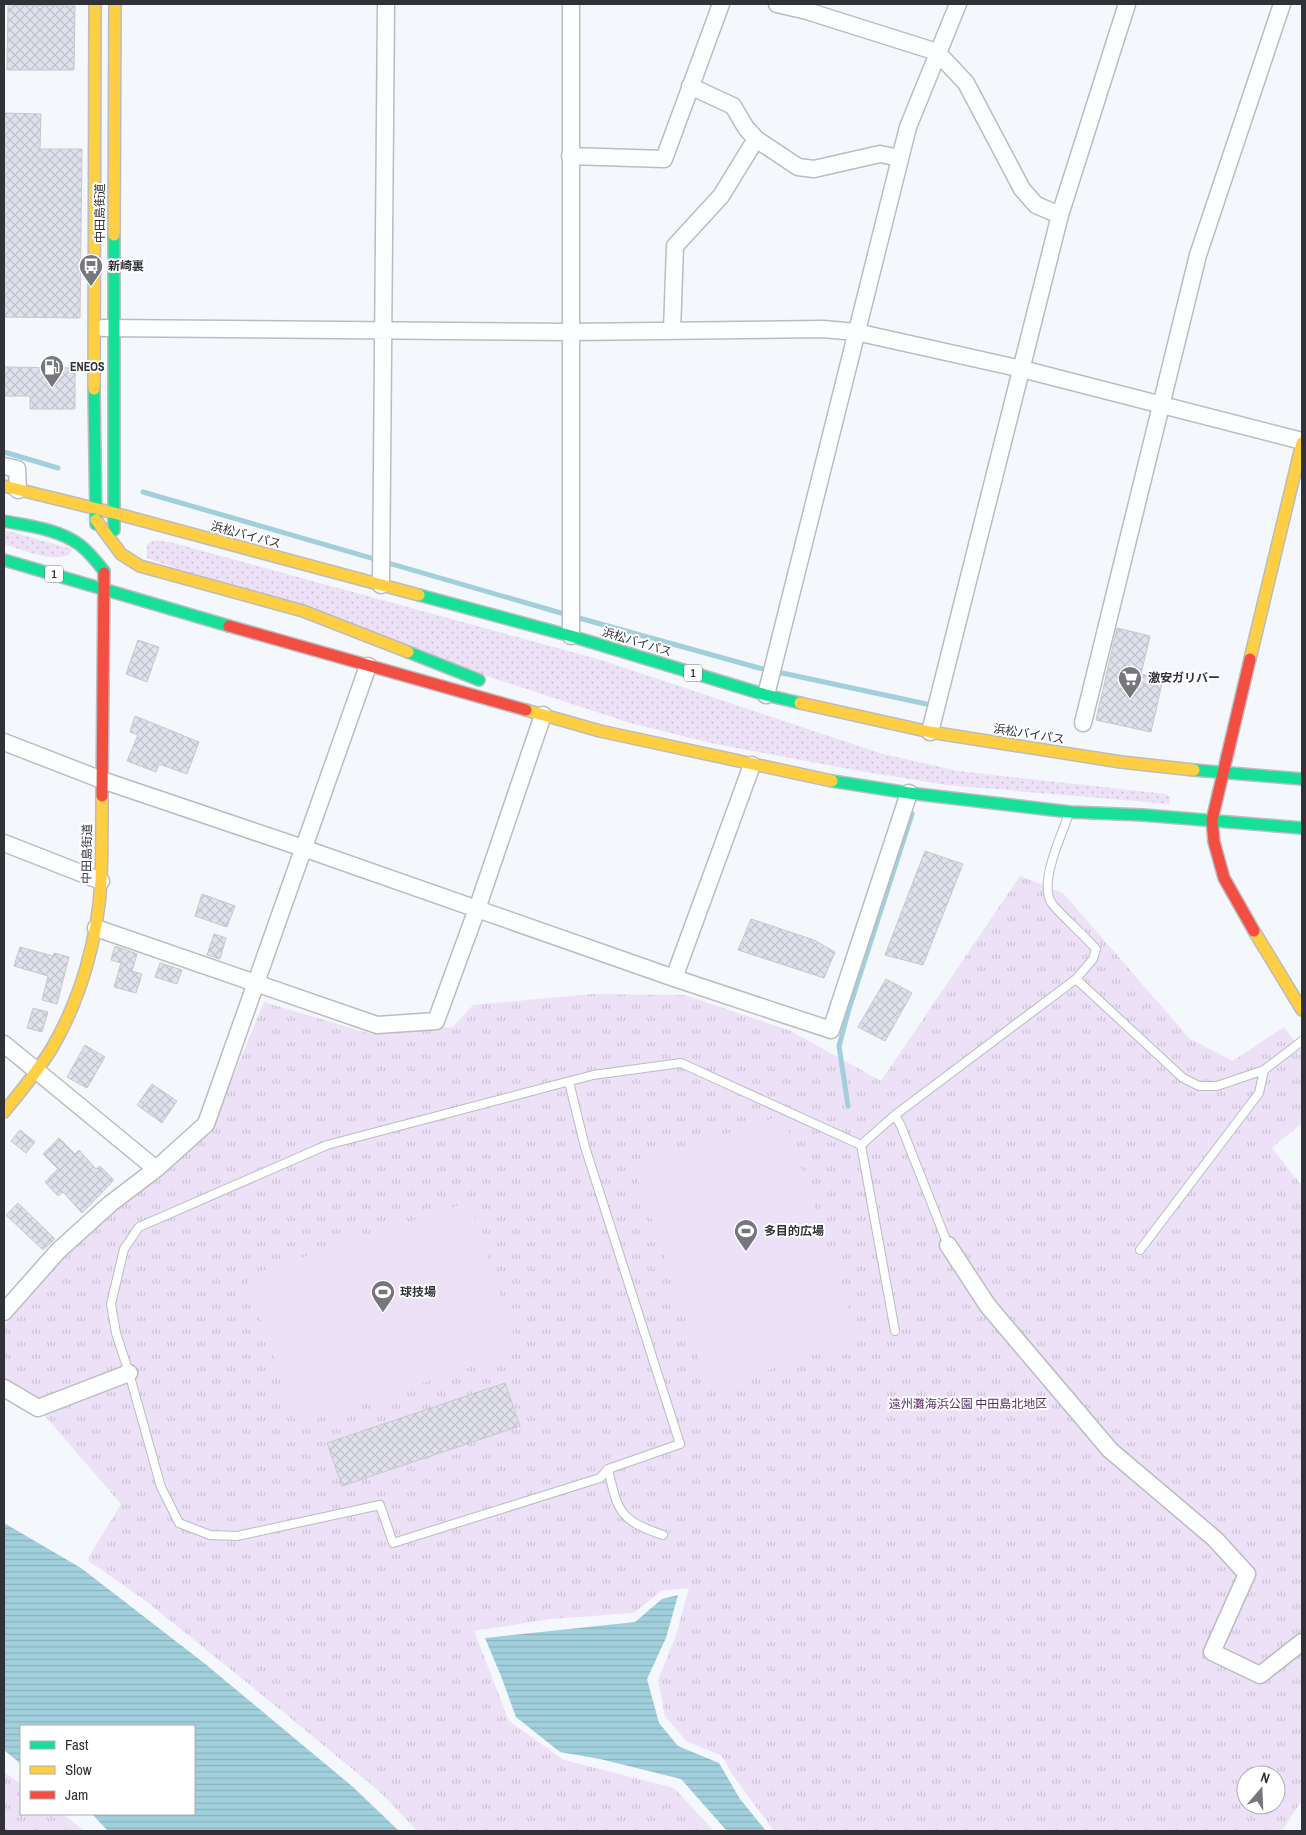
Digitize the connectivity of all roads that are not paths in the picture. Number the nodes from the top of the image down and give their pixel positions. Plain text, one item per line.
1 (95, 4) edge
2 (114, 4) edge
3 (386, 4) edge
4 (571, 4) edge
5 (721, 4) edge
6 (776, 4) edge
7 (958, 4) edge
8 (1127, 4) edge
9 (1282, 4) edge
10 (824, 10) edge
11 (938, 52) junction
12 (690, 86) junction
13 (756, 139) junction
14 (570, 156) junction
15 (900, 158) junction
16 (1060, 216) junction
17 (94, 328) junction
18 (113, 328) junction
19 (384, 330) junction
20 (672, 331) junction
21 (570, 332) junction
22 (856, 332) junction
23 (1022, 368) junction
24 (1162, 406) junction
25 (1302, 442) edge
26 (4, 466) edge
27 (11, 488) edge
28 (114, 513) junction
29 (96, 515) junction
30 (4, 521) edge
31 (114, 544) junction
32 (4, 560) edge
33 (104, 571) junction
34 (381, 578) junction
35 (104, 589) junction
36 (571, 631) junction
37 (368, 666) junction
38 (486, 683) dead end
39 (768, 688) junction
40 (520, 696) dead end
41 (543, 715) junction
42 (1083, 723) dead end
43 (600, 731) junction
44 (930, 732) junction
45 (4, 742) edge
46 (752, 765) junction
47 (1224, 773) junction
48 (1302, 779) edge
49 (102, 780) junction
50 (909, 793) junction
51 (1070, 812) junction
52 (1212, 820) junction
53 (1302, 828) edge
54 (4, 843) edge
55 (303, 848) junction
56 (101, 881) junction
57 (477, 909) junction
58 (96, 928) junction
59 (674, 978) junction
60 (1076, 979) junction
61 (254, 984) junction
62 (1302, 1010) edge
63 (1302, 1041) edge
64 (4, 1044) edge
65 (38, 1070) junction
66 (1264, 1070) junction
67 (568, 1082) junction
68 (4, 1112) edge
69 (895, 1115) junction
70 (861, 1145) junction
71 (156, 1169) junction
72 (948, 1245) joint
73 (1140, 1250) dead end
74 (4, 1312) edge
75 (894, 1331) dead end
76 (129, 1373) junction
77 (4, 1388) edge
78 (608, 1469) junction
79 (663, 1535) dead end
80 (1302, 1642) edge

1 - 17 main road, 中田島街道
2 - 18 main road, 中田島街道
3 - 19 street
4 - 14 street
5 - 12 street
6 - 10 street
7 - 11 street
8 - 16 street
9 - 24 street
10 - 11 street
11 - 15 street
11 - 16 street
12 - 13 street
12 - 14 street
13 - 15 street
13 - 20 street
14 - 21 street
15 - 22 street
16 - 23 street
17 - 18 street
17 - 29 main road, 中田島街道
18 - 19 street
18 - 28 main road, 中田島街道
19 - 21 street
19 - 34 street
20 - 21 street
20 - 22 street
21 - 36 street
22 - 23 street
22 - 39 street
23 - 24 street
23 - 44 street
24 - 25 street
24 - 42 street
25 - 47 main road
26 - 27 street
27 - 29 main road, 浜松バイパス / 1
28 - 29 main road, 浜松バイパス / 1
28 - 31 main road, 中田島街道
28 - 34 main road, 浜松バイパス / 1
29 - 31 main road
29 - 33 main road, 中田島街道
30 - 33 main road
31 - 33 main road, 中田島街道
31 - 38 main road
32 - 35 main road, 1
33 - 35 main road, 中田島街道
34 - 36 main road, 浜松バイパス / 1
35 - 37 main road, 1
35 - 49 main road, 中田島街道
36 - 39 main road, 浜松バイパス / 1
37 - 41 main road, 1
37 - 55 street
39 - 44 main road, 浜松バイパス / 1
40 - 43 main road
41 - 43 main road, 1
41 - 57 street
43 - 46 main road, 1
44 - 47 main road, 浜松バイパス / 1
45 - 49 street
46 - 50 main road, 1
46 - 59 street
47 - 48 main road, 浜松バイパス / 1
47 - 52 main road
49 - 55 street
49 - 56 main road, 中田島街道
50 - 51 main road, 1
50 - 59 street
51 - 52 main road, 1
51 - 60 lane
52 - 53 main road, 1
52 - 62 main road
54 - 56 street
55 - 57 street
55 - 61 street
56 - 58 main road, 中田島街道
57 - 59 street
57 - 61 street
58 - 61 street
58 - 65 main road, 中田島街道
60 - 66 lane
60 - 69 lane
61 - 71 street
63 - 66 lane
64 - 65 street
65 - 68 main road, 中田島街道
65 - 71 street
66 - 73 lane
67 - 70 lane
67 - 76 lane
67 - 78 lane
69 - 70 lane
69 - 72 lane
70 - 75 lane
71 - 74 street
72 - 80 street
76 - 77 street
76 - 78 lane
78 - 79 lane

